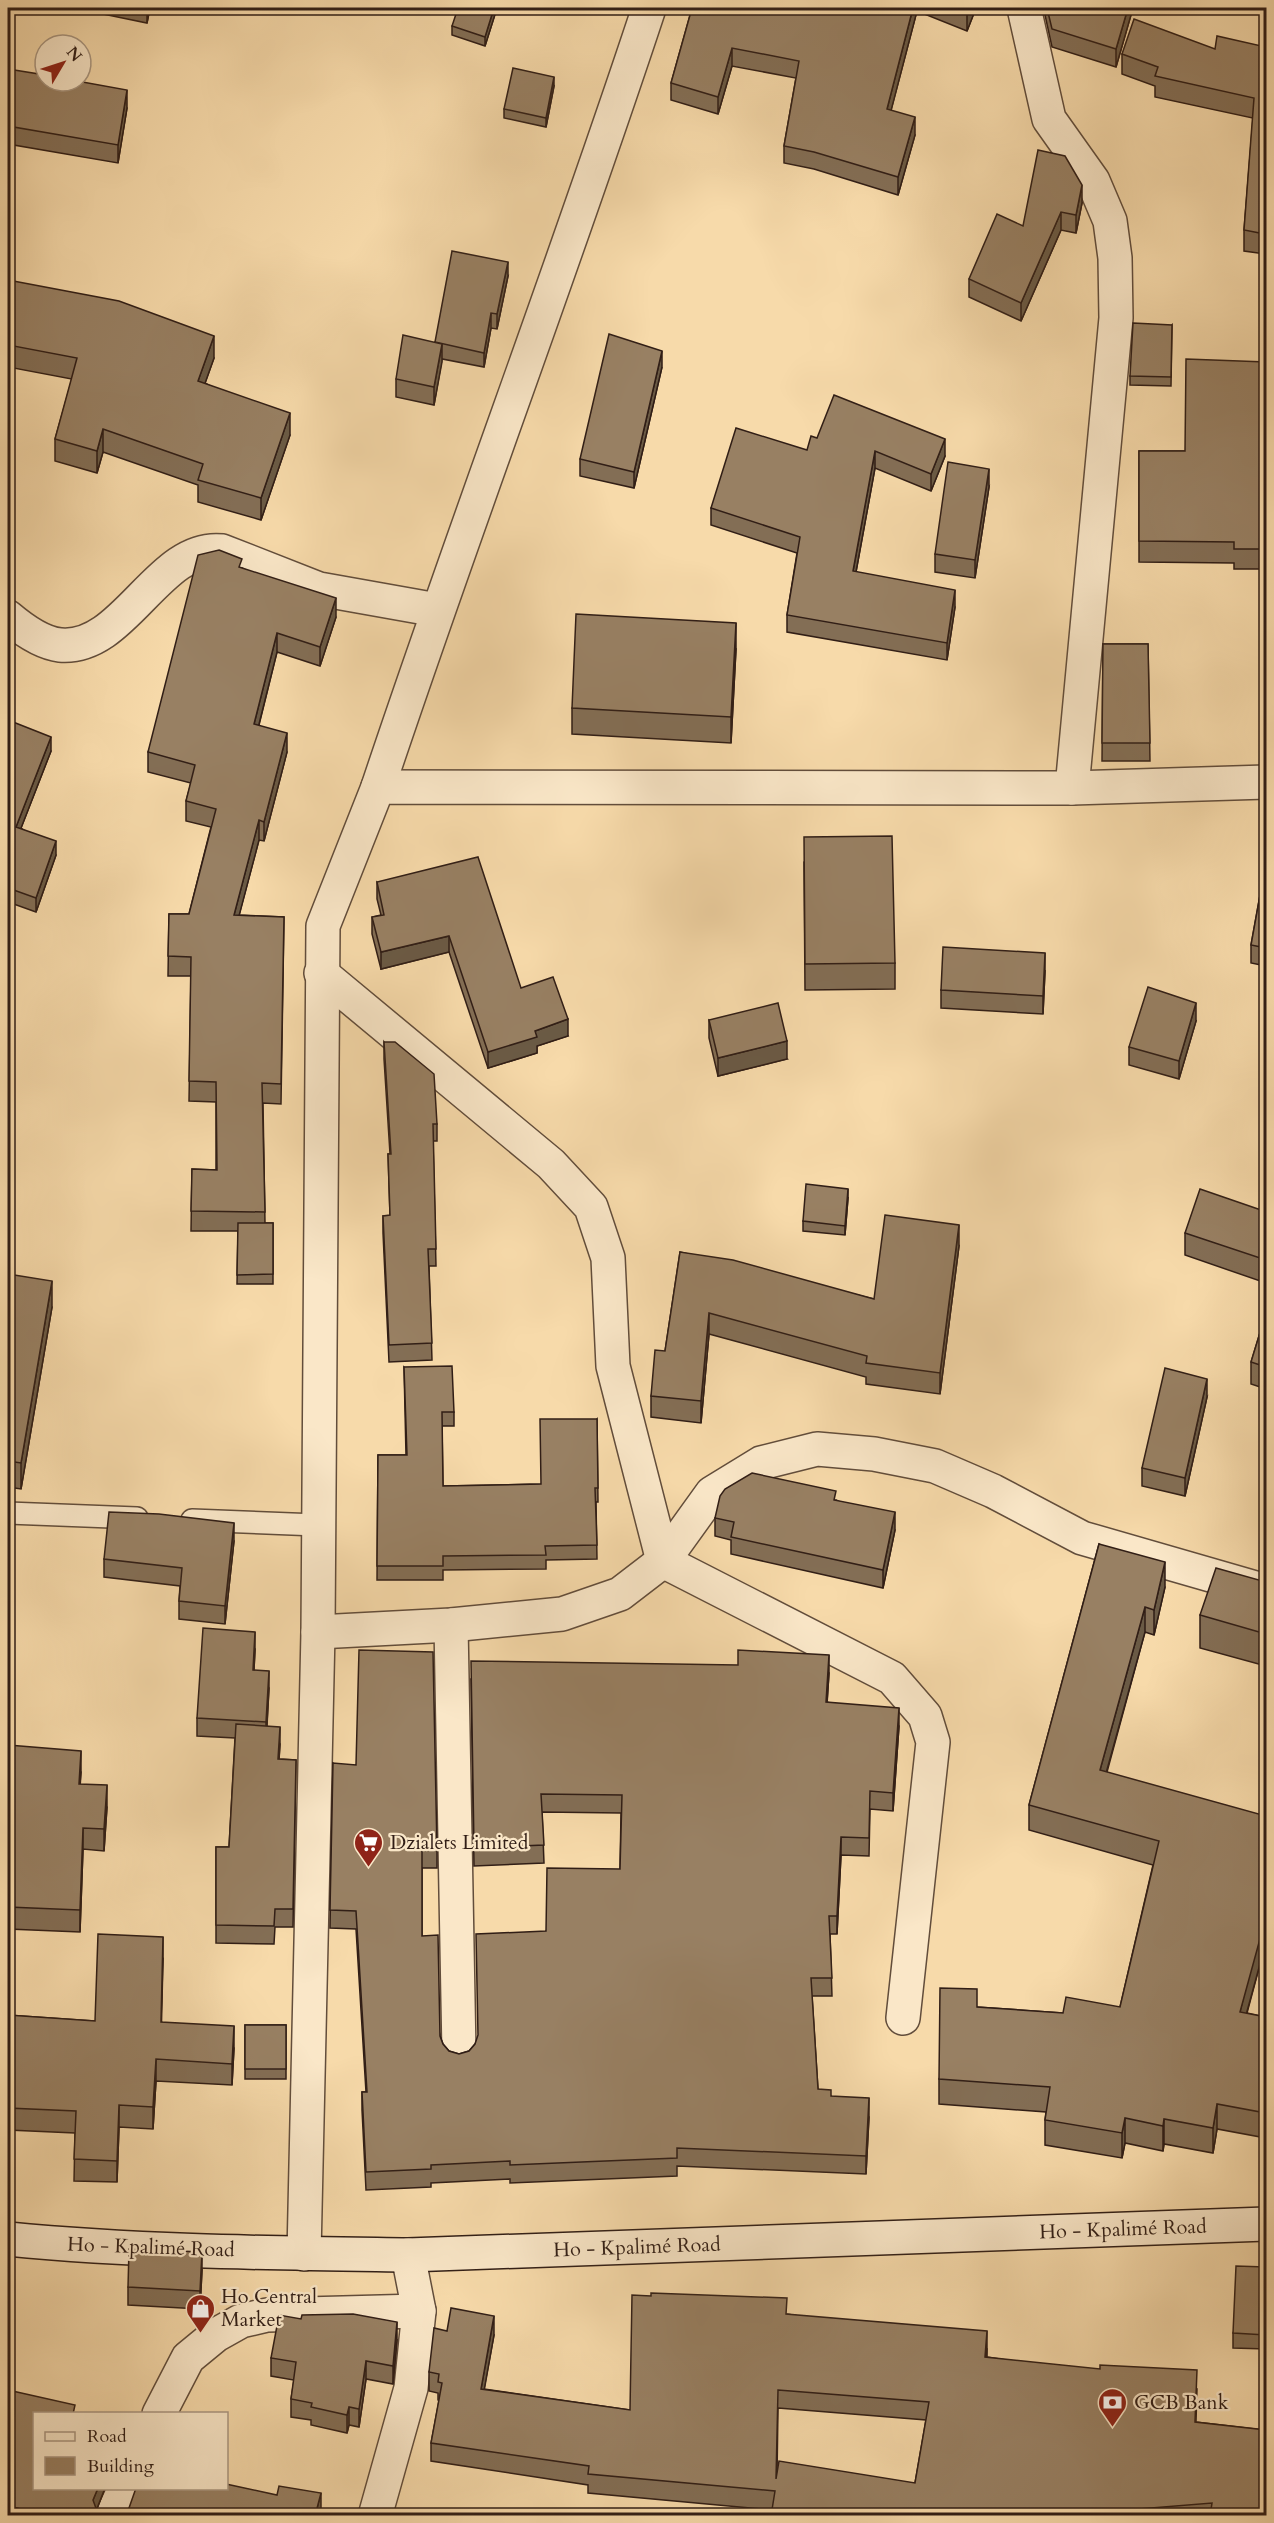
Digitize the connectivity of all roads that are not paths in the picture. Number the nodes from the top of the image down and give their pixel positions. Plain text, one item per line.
1 (649, 8) edge
2 (1024, 8) edge
3 (438, 610) junction
4 (8, 617) edge
5 (1266, 782) edge
6 (378, 788) junction
7 (1072, 788) junction
8 (321, 973) junction
9 (8, 1514) edge
10 (317, 1525) junction
11 (663, 1562) junction
12 (1266, 1591) edge
13 (451, 1624) junction
14 (318, 1632) junction
15 (903, 2018) dead end
16 (459, 2053) edge
17 (1266, 2224) edge
18 (8, 2239) edge
19 (304, 2254) junction
20 (408, 2255) junction
21 (419, 2311) junction
22 (160, 2412) edge
23 (124, 2490) edge
24 (112, 2516) edge
25 (375, 2516) edge

1 - 3 street
2 - 7 street
3 - 4 street
3 - 6 street
5 - 7 street
6 - 7 street
6 - 8 street
8 - 10 street
8 - 11 street
9 - 10 lane
10 - 14 street
11 - 12 street
11 - 13 street
11 - 15 street
13 - 14 street
13 - 16 street
14 - 19 street
17 - 20 street, Ho - Kpalimé Road
18 - 19 street, Ho - Kpalimé Road
19 - 20 street, Ho - Kpalimé Road
20 - 21 street
21 - 22 street
21 - 25 street
23 - 24 street

